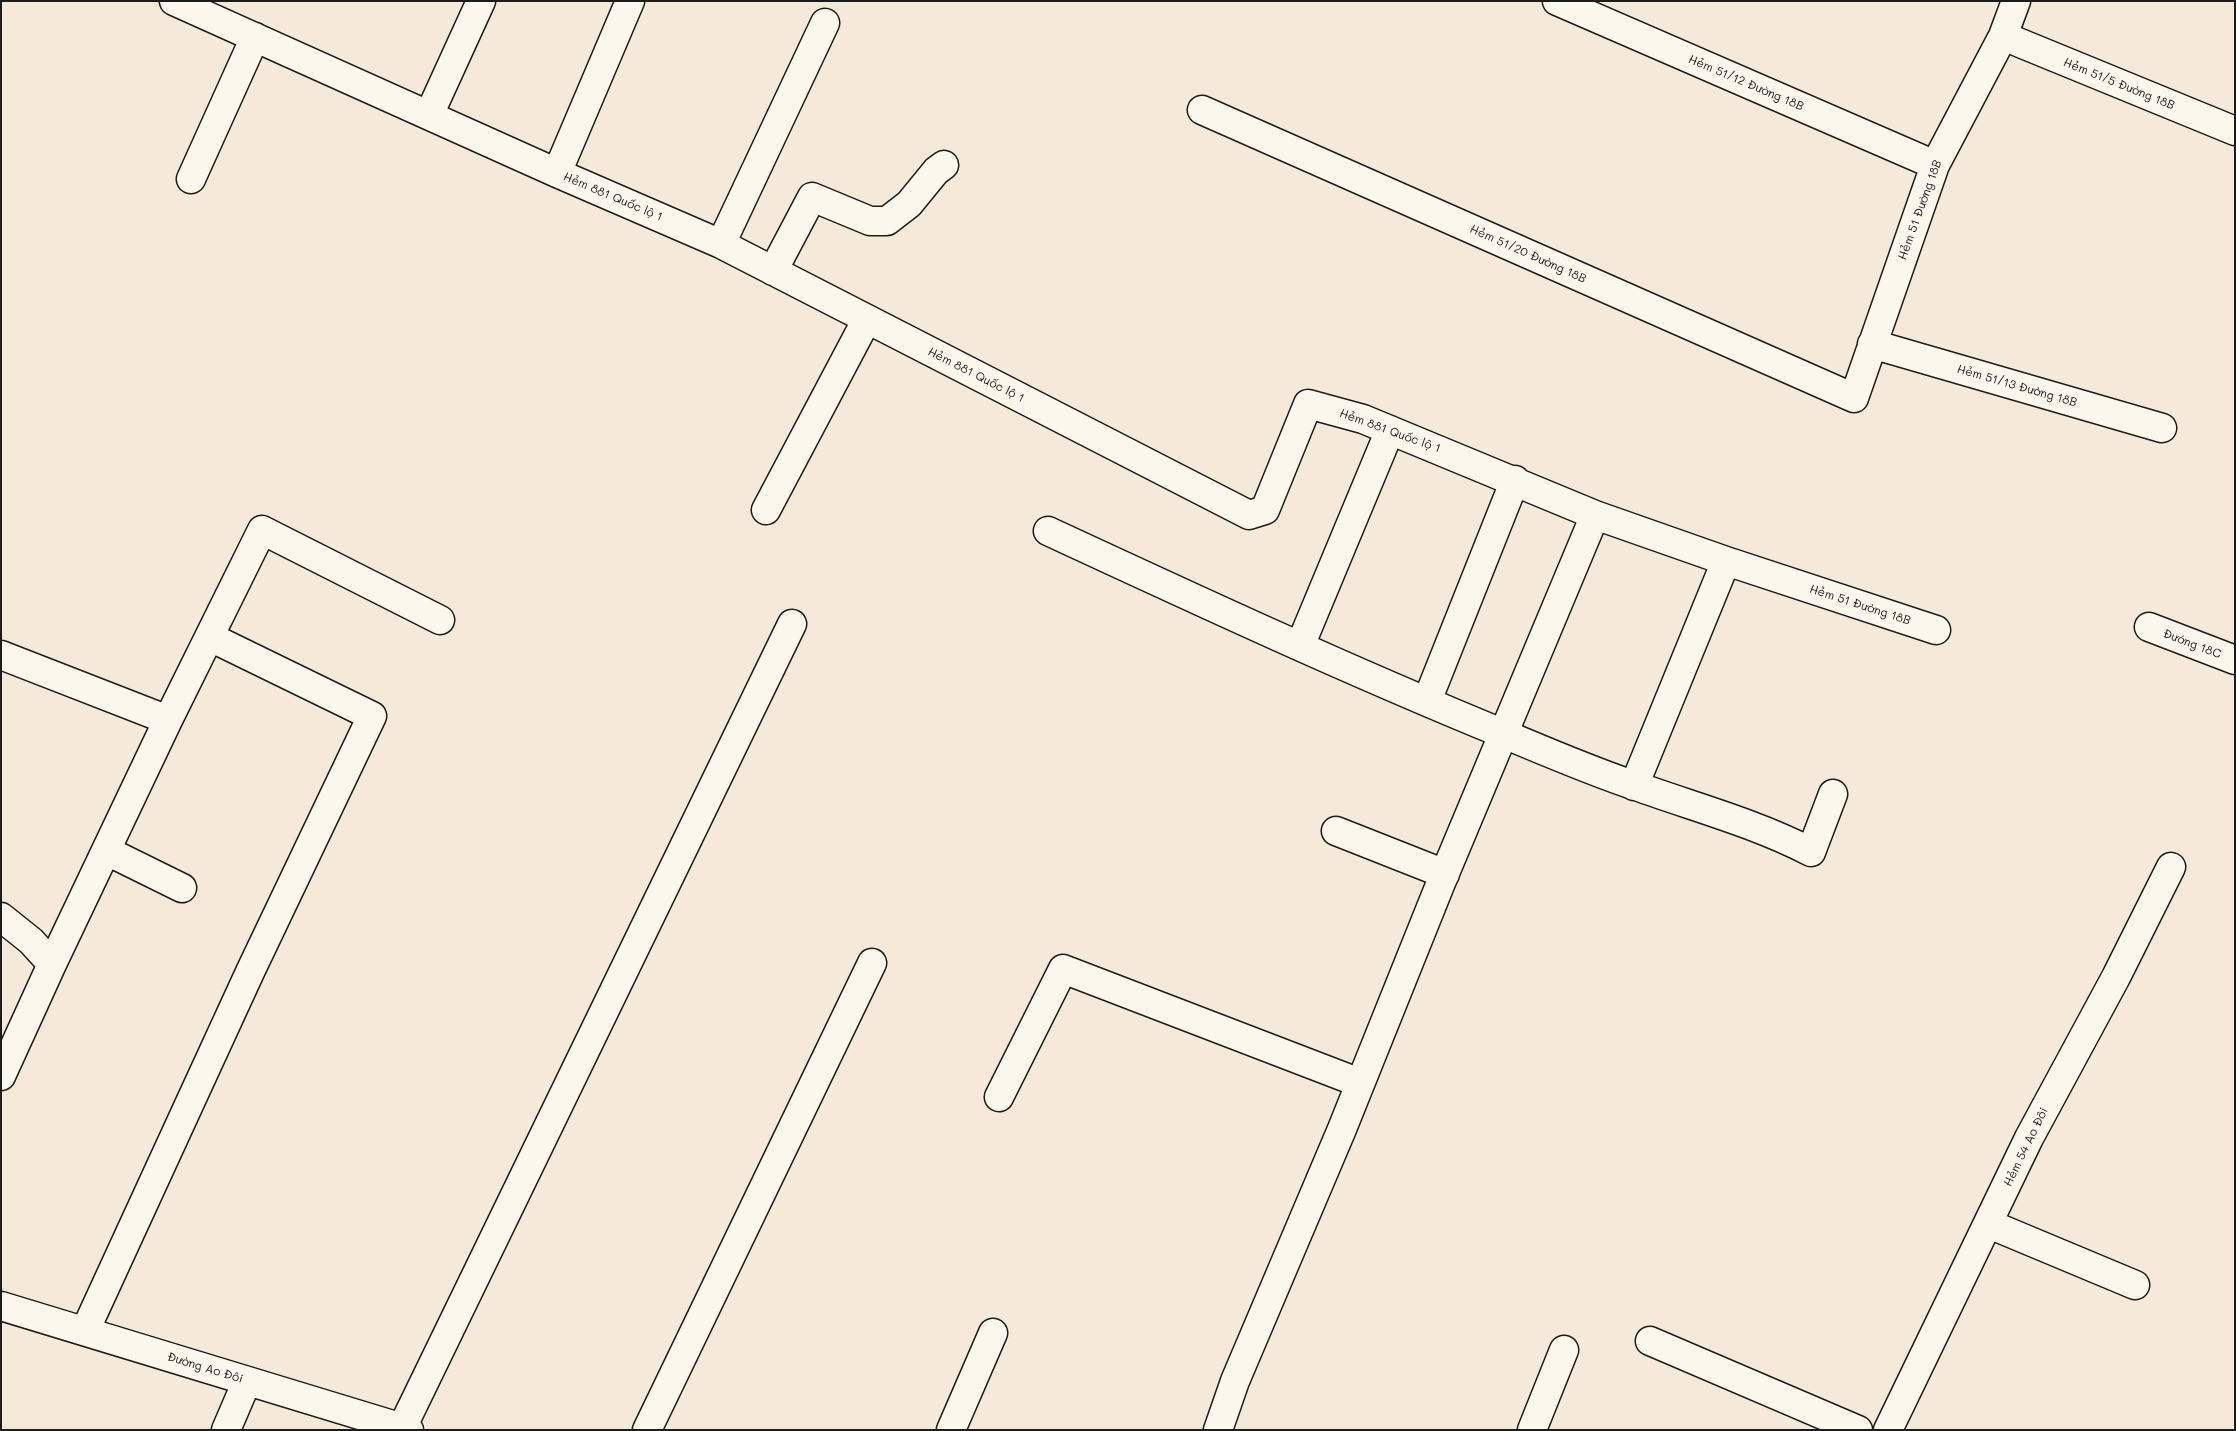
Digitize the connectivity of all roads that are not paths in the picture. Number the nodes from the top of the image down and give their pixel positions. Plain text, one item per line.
1 (174, 1) edge
2 (481, 1) edge
3 (630, 1) edge
4 (1557, 1) edge
5 (2016, 1) edge
6 (825, 23) dead end
7 (2002, 36) junction
8 (254, 37) junction
9 (1202, 110) dead end
10 (429, 115) junction
11 (2235, 131) edge
12 (944, 165) dead end
13 (1935, 165) junction
14 (556, 173) junction
15 (191, 179) dead end
16 (721, 244) junction
17 (773, 271) junction
18 (867, 319) junction
19 (1872, 344) junction
20 (1854, 398) joint
21 (2162, 428) dead end
22 (1390, 430) junction
23 (1515, 480) junction
24 (766, 510) dead end
25 (1595, 515) junction
26 (1048, 531) dead end
27 (1726, 561) junction
28 (440, 620) dead end
29 (792, 624) dead end
30 (2149, 627) dead end
31 (1936, 630) dead end
32 (210, 637) junction
33 (1300, 646) junction
34 (1, 655) edge
35 (2235, 660) edge
36 (1427, 701) junction
37 (168, 720) junction
38 (1503, 734) junction
39 (1634, 786) junction
40 (1833, 794) dead end
41 (1336, 831) dead end
42 (107, 851) junction
43 (2171, 866) dead end
44 (1445, 874) junction
45 (182, 888) dead end
46 (1, 917) edge
47 (872, 963) dead end
48 (52, 964) junction
49 (1, 1076) edge
50 (1360, 1083) junction
51 (999, 1097) dead end
52 (1989, 1224) junction
53 (2135, 1285) dead end
54 (1, 1306) edge
55 (85, 1331) junction
56 (993, 1333) dead end
57 (1650, 1341) dead end
58 (1564, 1350) dead end
59 (247, 1380) junction
60 (404, 1429) edge
61 (226, 1430) edge
62 (647, 1430) edge
63 (951, 1430) edge
64 (1218, 1430) edge
65 (1532, 1430) edge
66 (1858, 1430) edge
67 (1888, 1430) edge

1 - 8 street, Hẻm 881 Quốc lộ 1
2 - 10 street
3 - 14 street
4 - 13 street, Hẻm 51/12 Đường 18B
5 - 7 street, Hẻm 51 Đường 18B
6 - 16 street
7 - 11 street, Hẻm 51/5 Đường 18B
7 - 13 street, Hẻm 51 Đường 18B
8 - 10 street, Hẻm 881 Quốc lộ 1
8 - 15 street
9 - 20 street, Hẻm 51/20 Đường 18B
10 - 14 street, Hẻm 881 Quốc lộ 1
12 - 17 street
13 - 19 street, Hẻm 51 Đường 18B
14 - 16 street, Hẻm 881 Quốc lộ 1
16 - 17 street, Hẻm 881 Quốc lộ 1
17 - 18 street, Hẻm 881 Quốc lộ 1
18 - 22 street, Hẻm 881 Quốc lộ 1
18 - 24 street
19 - 20 street, Hẻm 51 Đường 18B
19 - 21 street, Hẻm 51/13 Đường 18B
22 - 23 street, Hẻm 881 Quốc lộ 1
22 - 33 street
23 - 25 street, Hẻm 881 Quốc lộ 1
23 - 36 street
25 - 27 street, Hẻm 881 Quốc lộ 1
25 - 38 street
26 - 33 street
27 - 31 street, Hẻm 51 Đường 18B
27 - 39 street
28 - 32 street
29 - 60 street
30 - 35 street, Đướng 18C
32 - 37 street
32 - 55 street
33 - 36 street
34 - 37 street
36 - 38 street
37 - 42 street
38 - 39 street
38 - 44 street
39 - 40 street
41 - 44 street
42 - 45 street
42 - 48 street
43 - 52 street, Hẻm 54 Ao Đôi
44 - 50 street
46 - 48 street
47 - 62 street
48 - 49 street
50 - 51 street
50 - 64 street
52 - 53 street
52 - 67 street, Hẻm 54 Ao Đôi
54 - 55 street, Đường Ao Đôi
55 - 59 street, Đường Ao Đôi
56 - 63 street
57 - 66 street
58 - 65 street
59 - 60 street, Đường Ao Đôi
59 - 61 street

